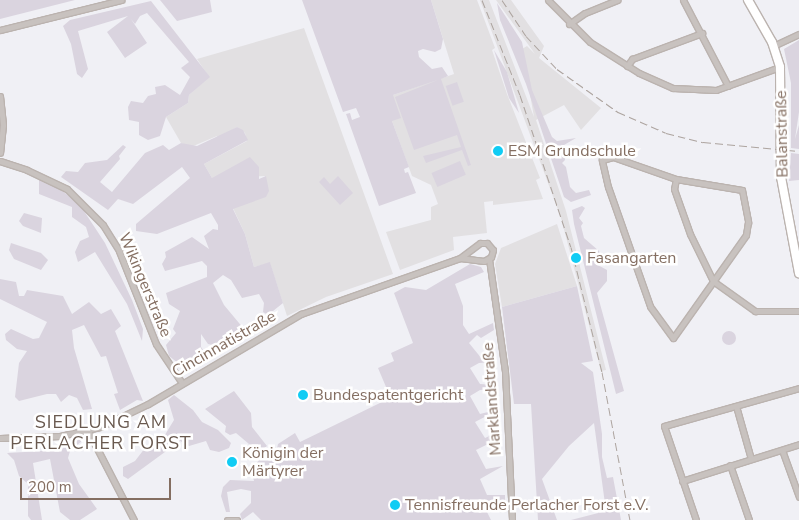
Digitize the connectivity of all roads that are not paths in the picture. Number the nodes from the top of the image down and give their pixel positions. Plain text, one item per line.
1 (121, 0) edge
2 (548, 0) edge
3 (618, 0) edge
4 (683, 0) edge
5 (748, 0) edge
6 (569, 24) junction
7 (0, 30) edge
8 (702, 33) junction
9 (799, 34) edge
10 (774, 46) junction
11 (627, 66) junction
12 (780, 67) junction
13 (728, 86) junction
14 (0, 96) edge
15 (0, 154) edge
16 (0, 161) edge
17 (676, 179) junction
18 (474, 249) junction
19 (460, 258) junction
20 (478, 260) junction
21 (487, 260) junction
22 (799, 273) edge
23 (713, 281) junction
24 (799, 311) edge
25 (182, 383) junction
26 (799, 388) edge
27 (736, 406) junction
28 (88, 431) junction
29 (0, 438) edge
30 (799, 444) edge
31 (782, 450) junction
32 (751, 459) junction
33 (730, 465) junction
34 (682, 481) junction
35 (799, 497) edge
36 (134, 520) edge
37 (227, 520) edge
38 (237, 520) edge
39 (512, 520) edge
40 (696, 520) edge
41 (749, 520) edge

1 - 7 street
2 - 6 street
3 - 6 street
4 - 8 street
5 - 10 street, Balanstraße
6 - 11 street
8 - 11 street
8 - 13 street
9 - 10 street
10 - 12 street, Balanstraße
11 - 13 street
12 - 13 street
12 - 22 street, Balanstraße
14 - 15 street
16 - 25 street, Wikingerstraße
17 - 23 street
17 - 23 street
17 - 23 street
18 - 19 street, Cincinnatistraße
18 - 20 street
18 - 21 street
19 - 20 street, Cincinnatistraße
19 - 25 street, Cincinnatistraße
20 - 21 street, Cincinnatistraße
21 - 39 street, Marklandstraße
23 - 24 street
25 - 28 street, Cincinnatistraße
26 - 27 street
27 - 32 street
27 - 34 street
28 - 29 street, Cincinnatistraße
28 - 36 street
30 - 31 street
31 - 32 street
31 - 35 street
32 - 33 street
33 - 34 street
33 - 41 street
34 - 40 street
37 - 38 street

